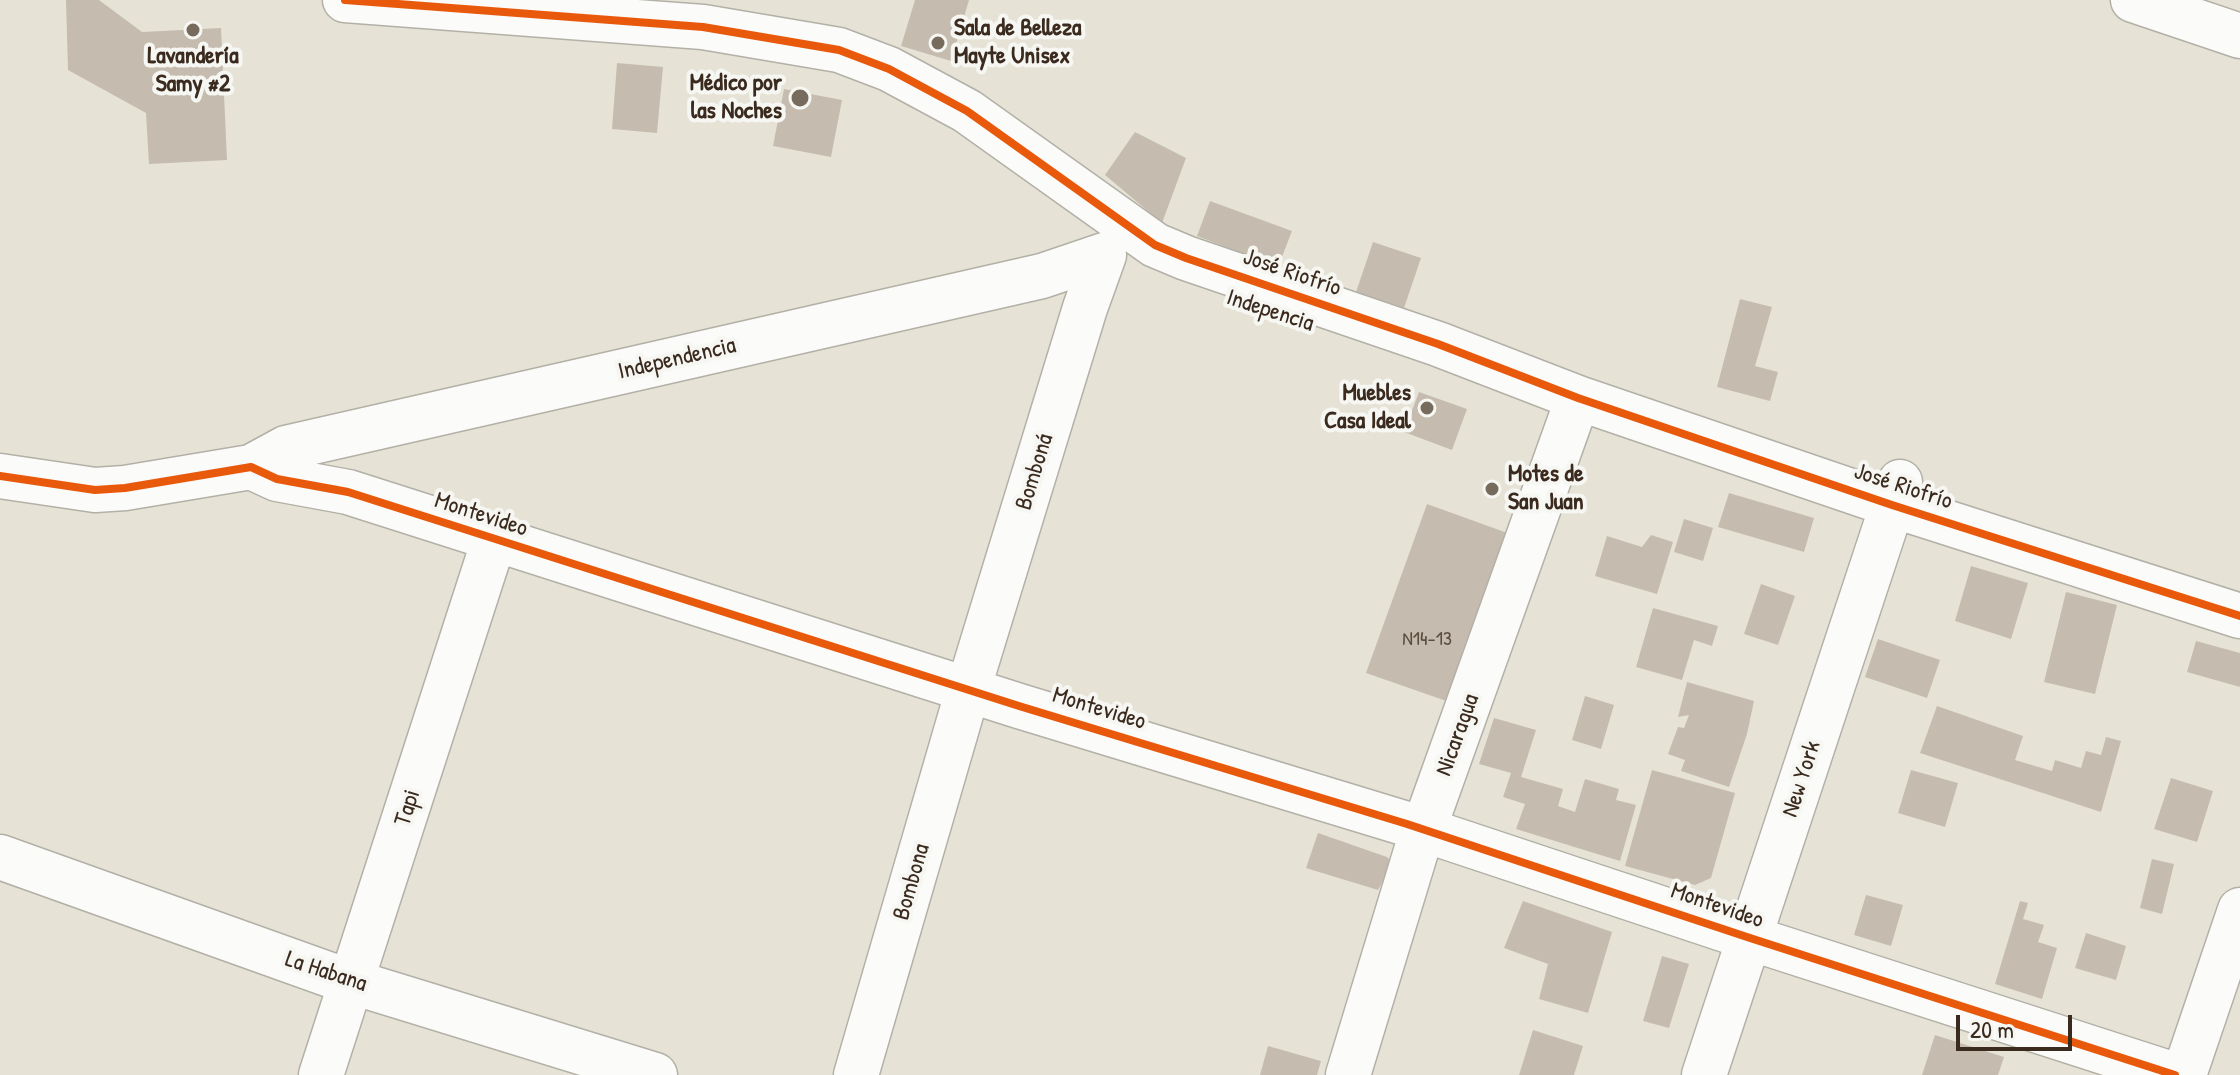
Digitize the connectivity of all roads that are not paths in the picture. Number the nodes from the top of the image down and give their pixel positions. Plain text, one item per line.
1 (345, 0) edge
2 (2133, 0) edge
3 (2240, 36) edge
4 (1104, 255) junction
5 (1438, 344) junction
6 (1578, 398) junction
7 (251, 467) junction
8 (0, 476) edge
9 (1896, 493) junction
10 (494, 540) junction
11 (2240, 616) edge
12 (968, 690) junction
13 (1424, 829) junction
14 (0, 857) edge
15 (2240, 910) edge
16 (1750, 938) junction
17 (352, 982) junction
18 (321, 1075) edge
19 (655, 1075) edge
20 (856, 1075) edge
21 (1348, 1075) edge
22 (1704, 1075) edge
23 (2175, 1075) edge
24 (2184, 1075) edge

1 - 5 street, José Riofrío
2 - 3 street
4 - 5 street, Indepencia
4 - 7 street, Independencia
4 - 12 street, Bomboná
5 - 6 street, José Riofrío
6 - 9 street, José Riofrío
6 - 13 street, Nicaragua
7 - 8 street
7 - 10 street, Montevideo
9 - 11 street, José Riofrío
9 - 16 street, New York
10 - 12 street, Montevideo
10 - 17 street, Tapi
12 - 13 street, Montevideo
12 - 20 street, Bombona
13 - 16 street, Montevideo
13 - 21 street, Nicaragua
14 - 17 street, La Habana
15 - 24 street
16 - 22 street, New York
16 - 23 street, Montevideo
17 - 18 street, Tapi
17 - 19 street, La Habana

